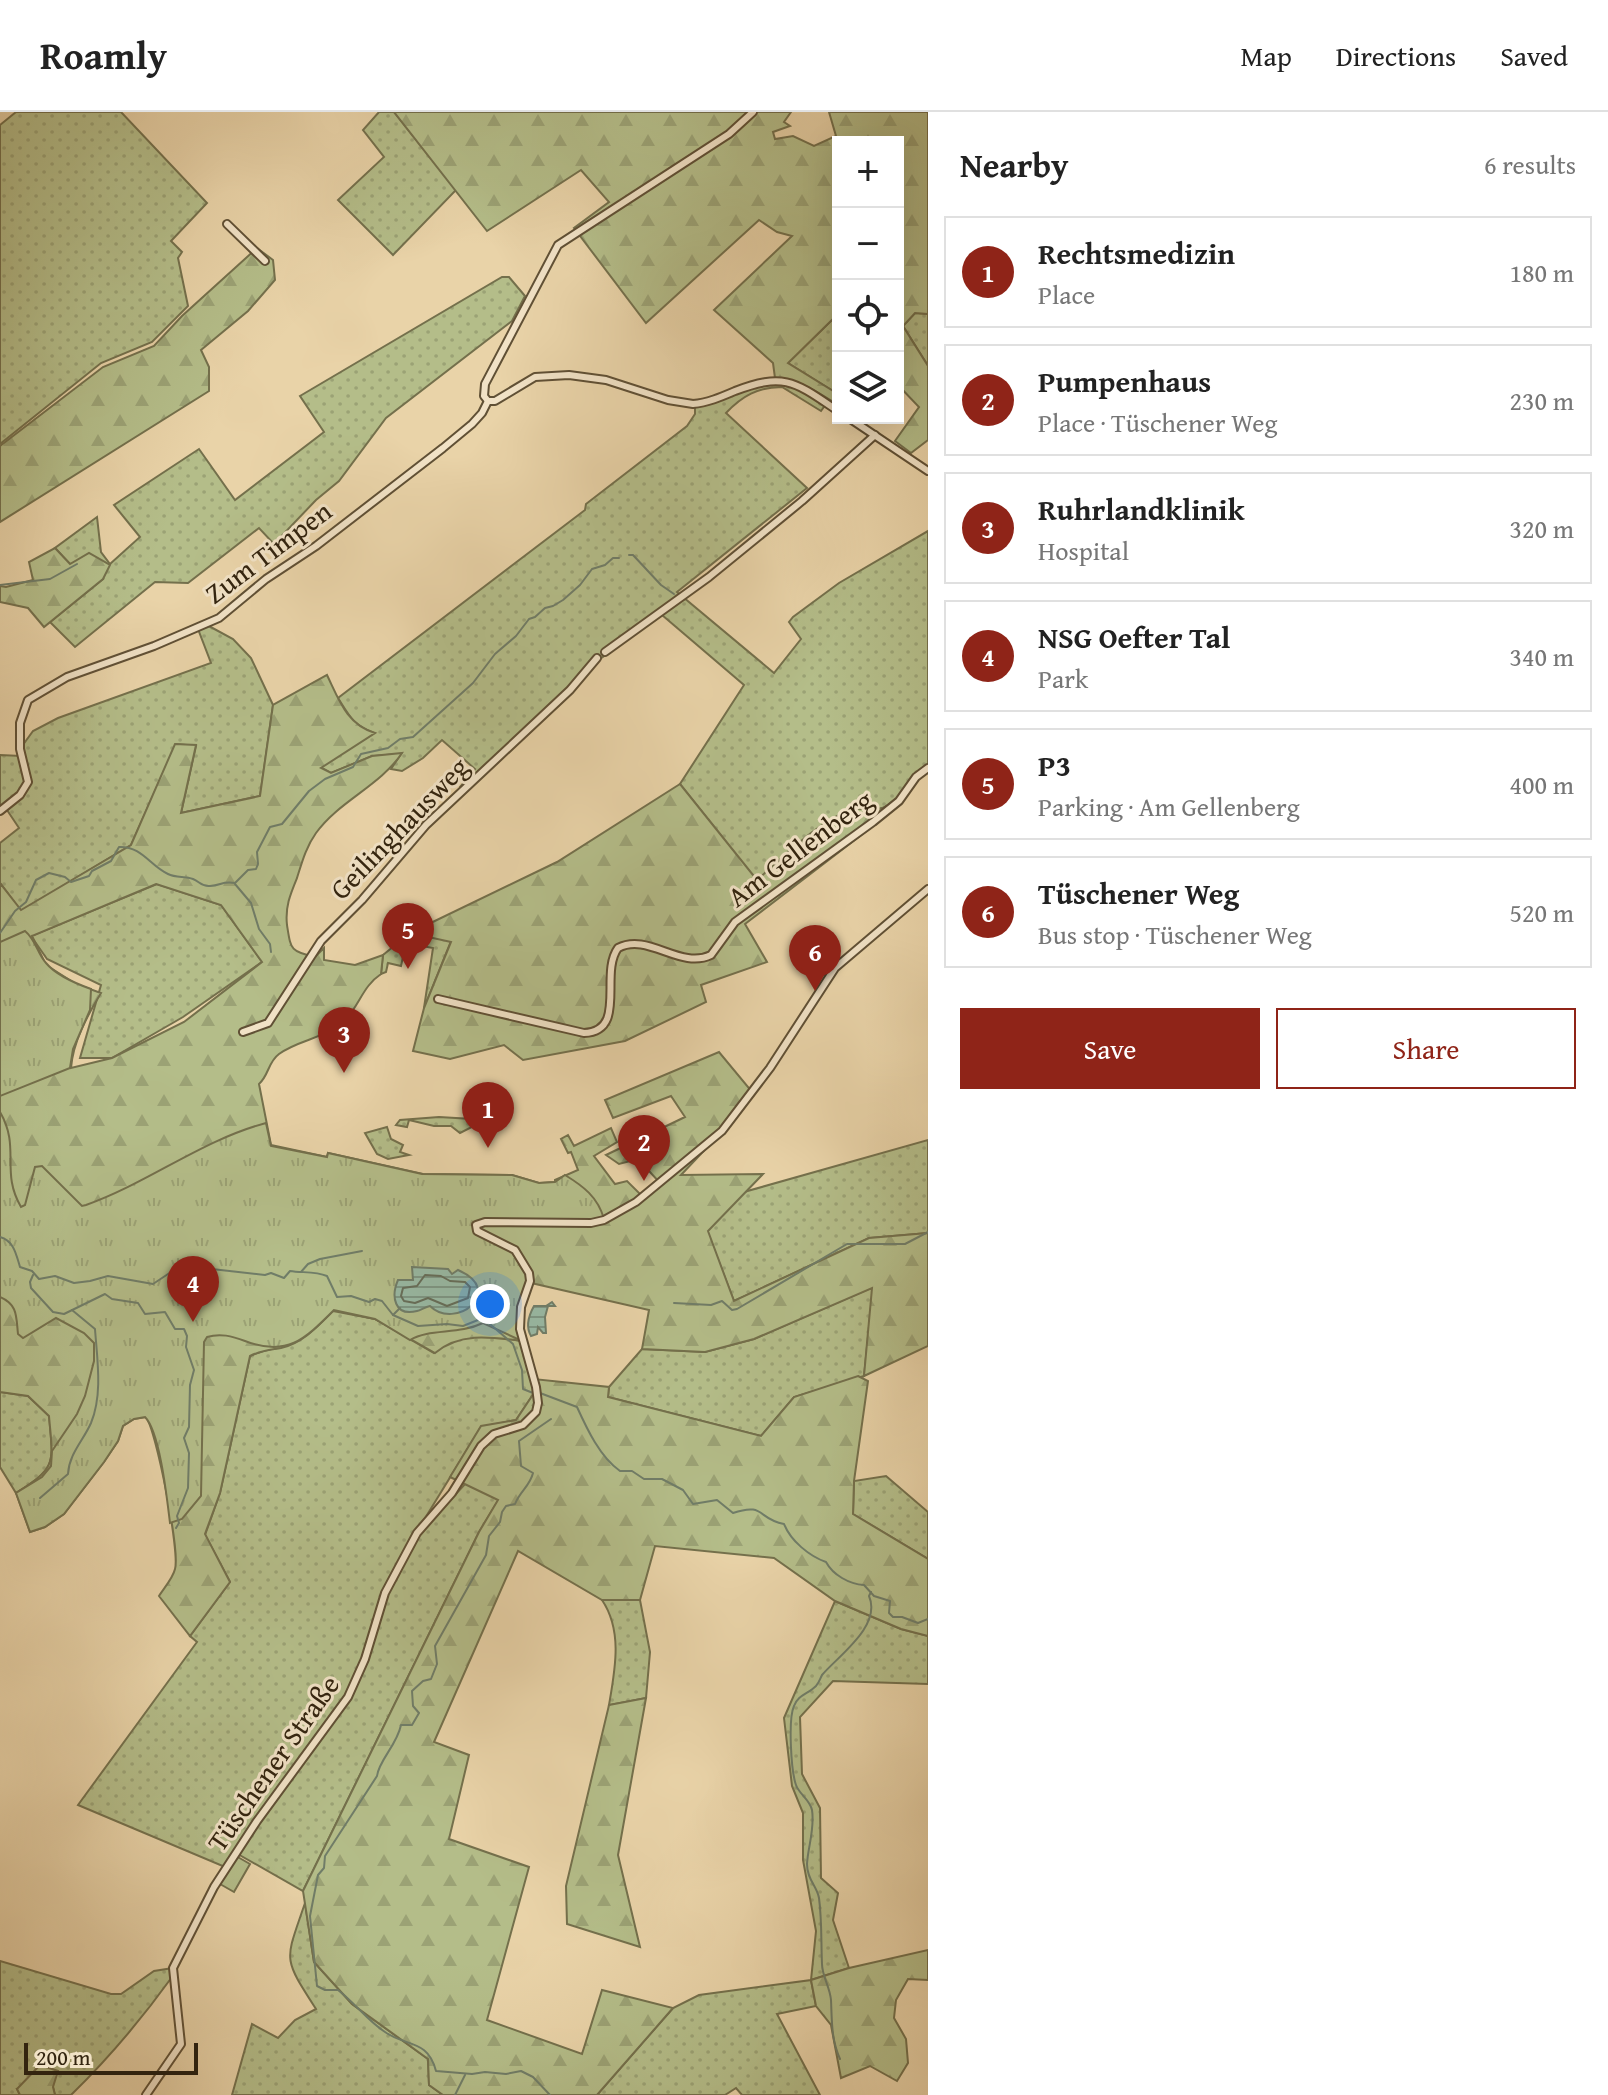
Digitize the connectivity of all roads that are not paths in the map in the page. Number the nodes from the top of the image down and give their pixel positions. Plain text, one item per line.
1 (753, 112) edge
2 (227, 224) dead end
3 (265, 261) dead end
4 (488, 401) junction
5 (832, 407) edge
6 (858, 424) edge
7 (875, 435) junction
8 (928, 471) edge
9 (605, 652) dead end
10 (597, 658) dead end
11 (928, 768) edge
12 (0, 811) edge
13 (928, 889) edge
14 (438, 999) dead end
15 (243, 1032) dead end
16 (146, 2095) edge

1 - 4 street
2 - 3 street
4 - 5 street
4 - 12 street, Zum Timpen
6 - 7 street
7 - 8 street
7 - 9 street
10 - 15 street, Geilinghausweg
11 - 14 street, Am Gellenberg
13 - 16 street, Tüschener Straße

